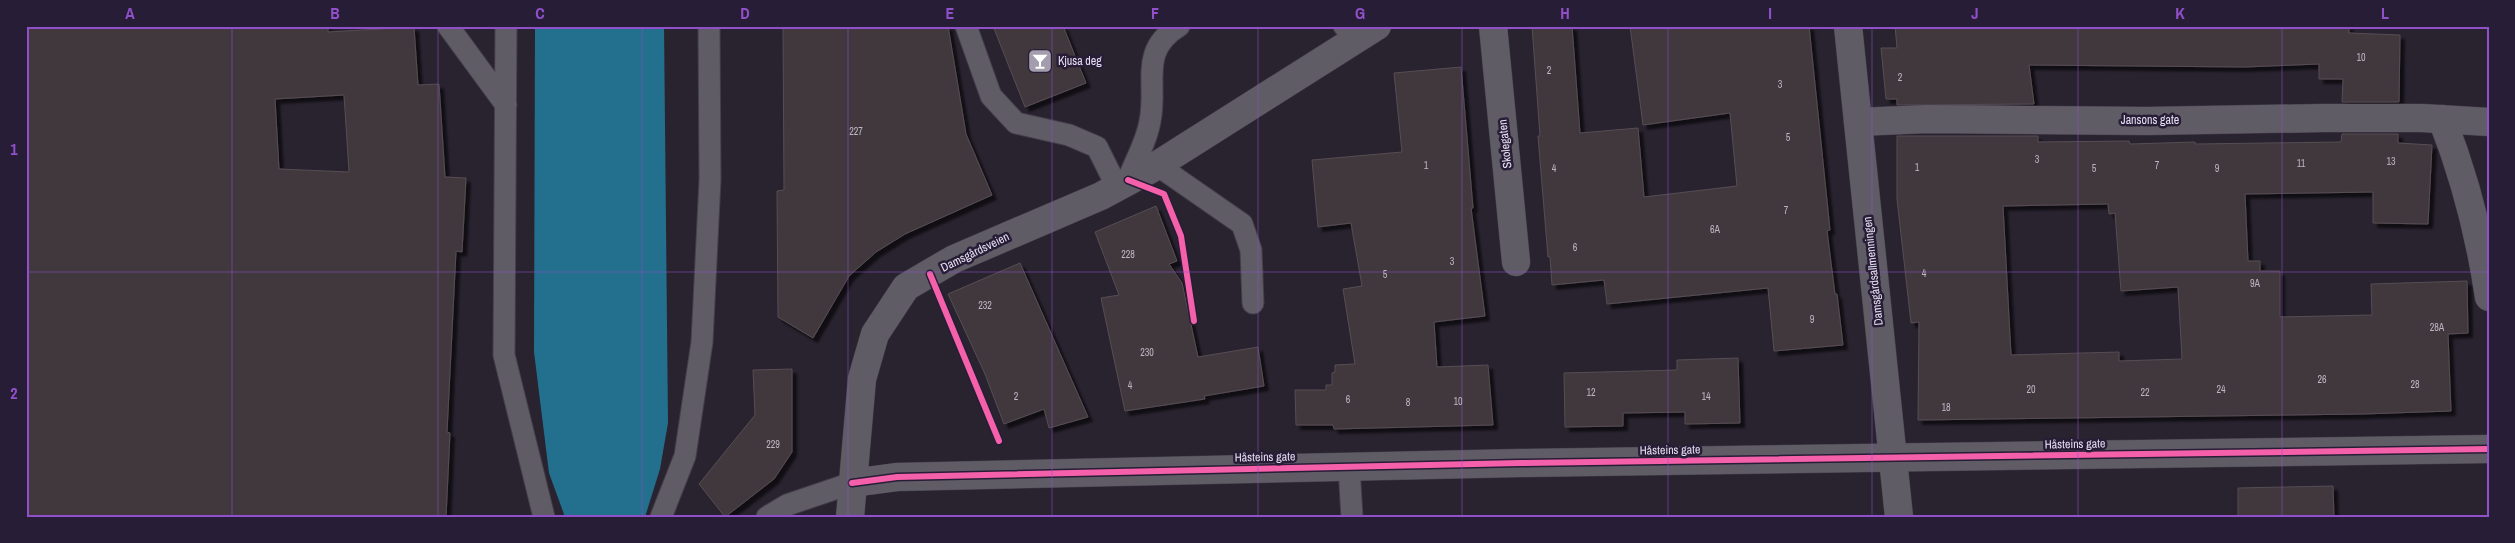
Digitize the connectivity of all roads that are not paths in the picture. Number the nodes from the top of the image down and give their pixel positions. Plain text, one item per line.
1 (448, 26) edge
2 (506, 26) edge
3 (709, 26) edge
4 (966, 26) edge
5 (1179, 26) edge
6 (1344, 26) edge
7 (1493, 26) edge
8 (1848, 26) edge
9 (1375, 27) edge
10 (506, 105) junction
11 (2442, 118) junction
12 (1858, 122) junction
13 (2489, 122) edge
14 (1158, 165) junction
15 (1122, 183) junction
16 (1516, 262) dead end
17 (2489, 296) edge
18 (1253, 302) dead end
19 (2489, 449) edge
20 (1893, 457) junction
21 (1349, 467) junction
22 (852, 483) junction
23 (544, 517) edge
24 (661, 517) edge
25 (767, 517) edge
26 (850, 517) edge
27 (1352, 517) edge
28 (1899, 517) edge

1 - 10 lane
2 - 10 lane
3 - 24 lane
4 - 15 lane
5 - 15 lane
6 - 9 lane, Damsgårdsveien
7 - 16 street, Skolegaten
8 - 12 street, Damsgårdsallmenningen
9 - 14 street, Damsgårdsveien
10 - 23 lane
11 - 12 street, Jansons gate
11 - 13 street, Jansons gate
11 - 17 street
12 - 20 street, Damsgårdsallmenningen
14 - 15 street, Damsgårdsveien
14 - 18 lane
15 - 22 street, Damsgårdsveien
19 - 20 street, Håsteins gate
20 - 21 street, Håsteins gate
20 - 28 street, Damsgårdsallmenningen
21 - 22 street, Håsteins gate
21 - 27 lane
22 - 25 lane, Håsteins gate
22 - 26 street, Damsgårdsveien

